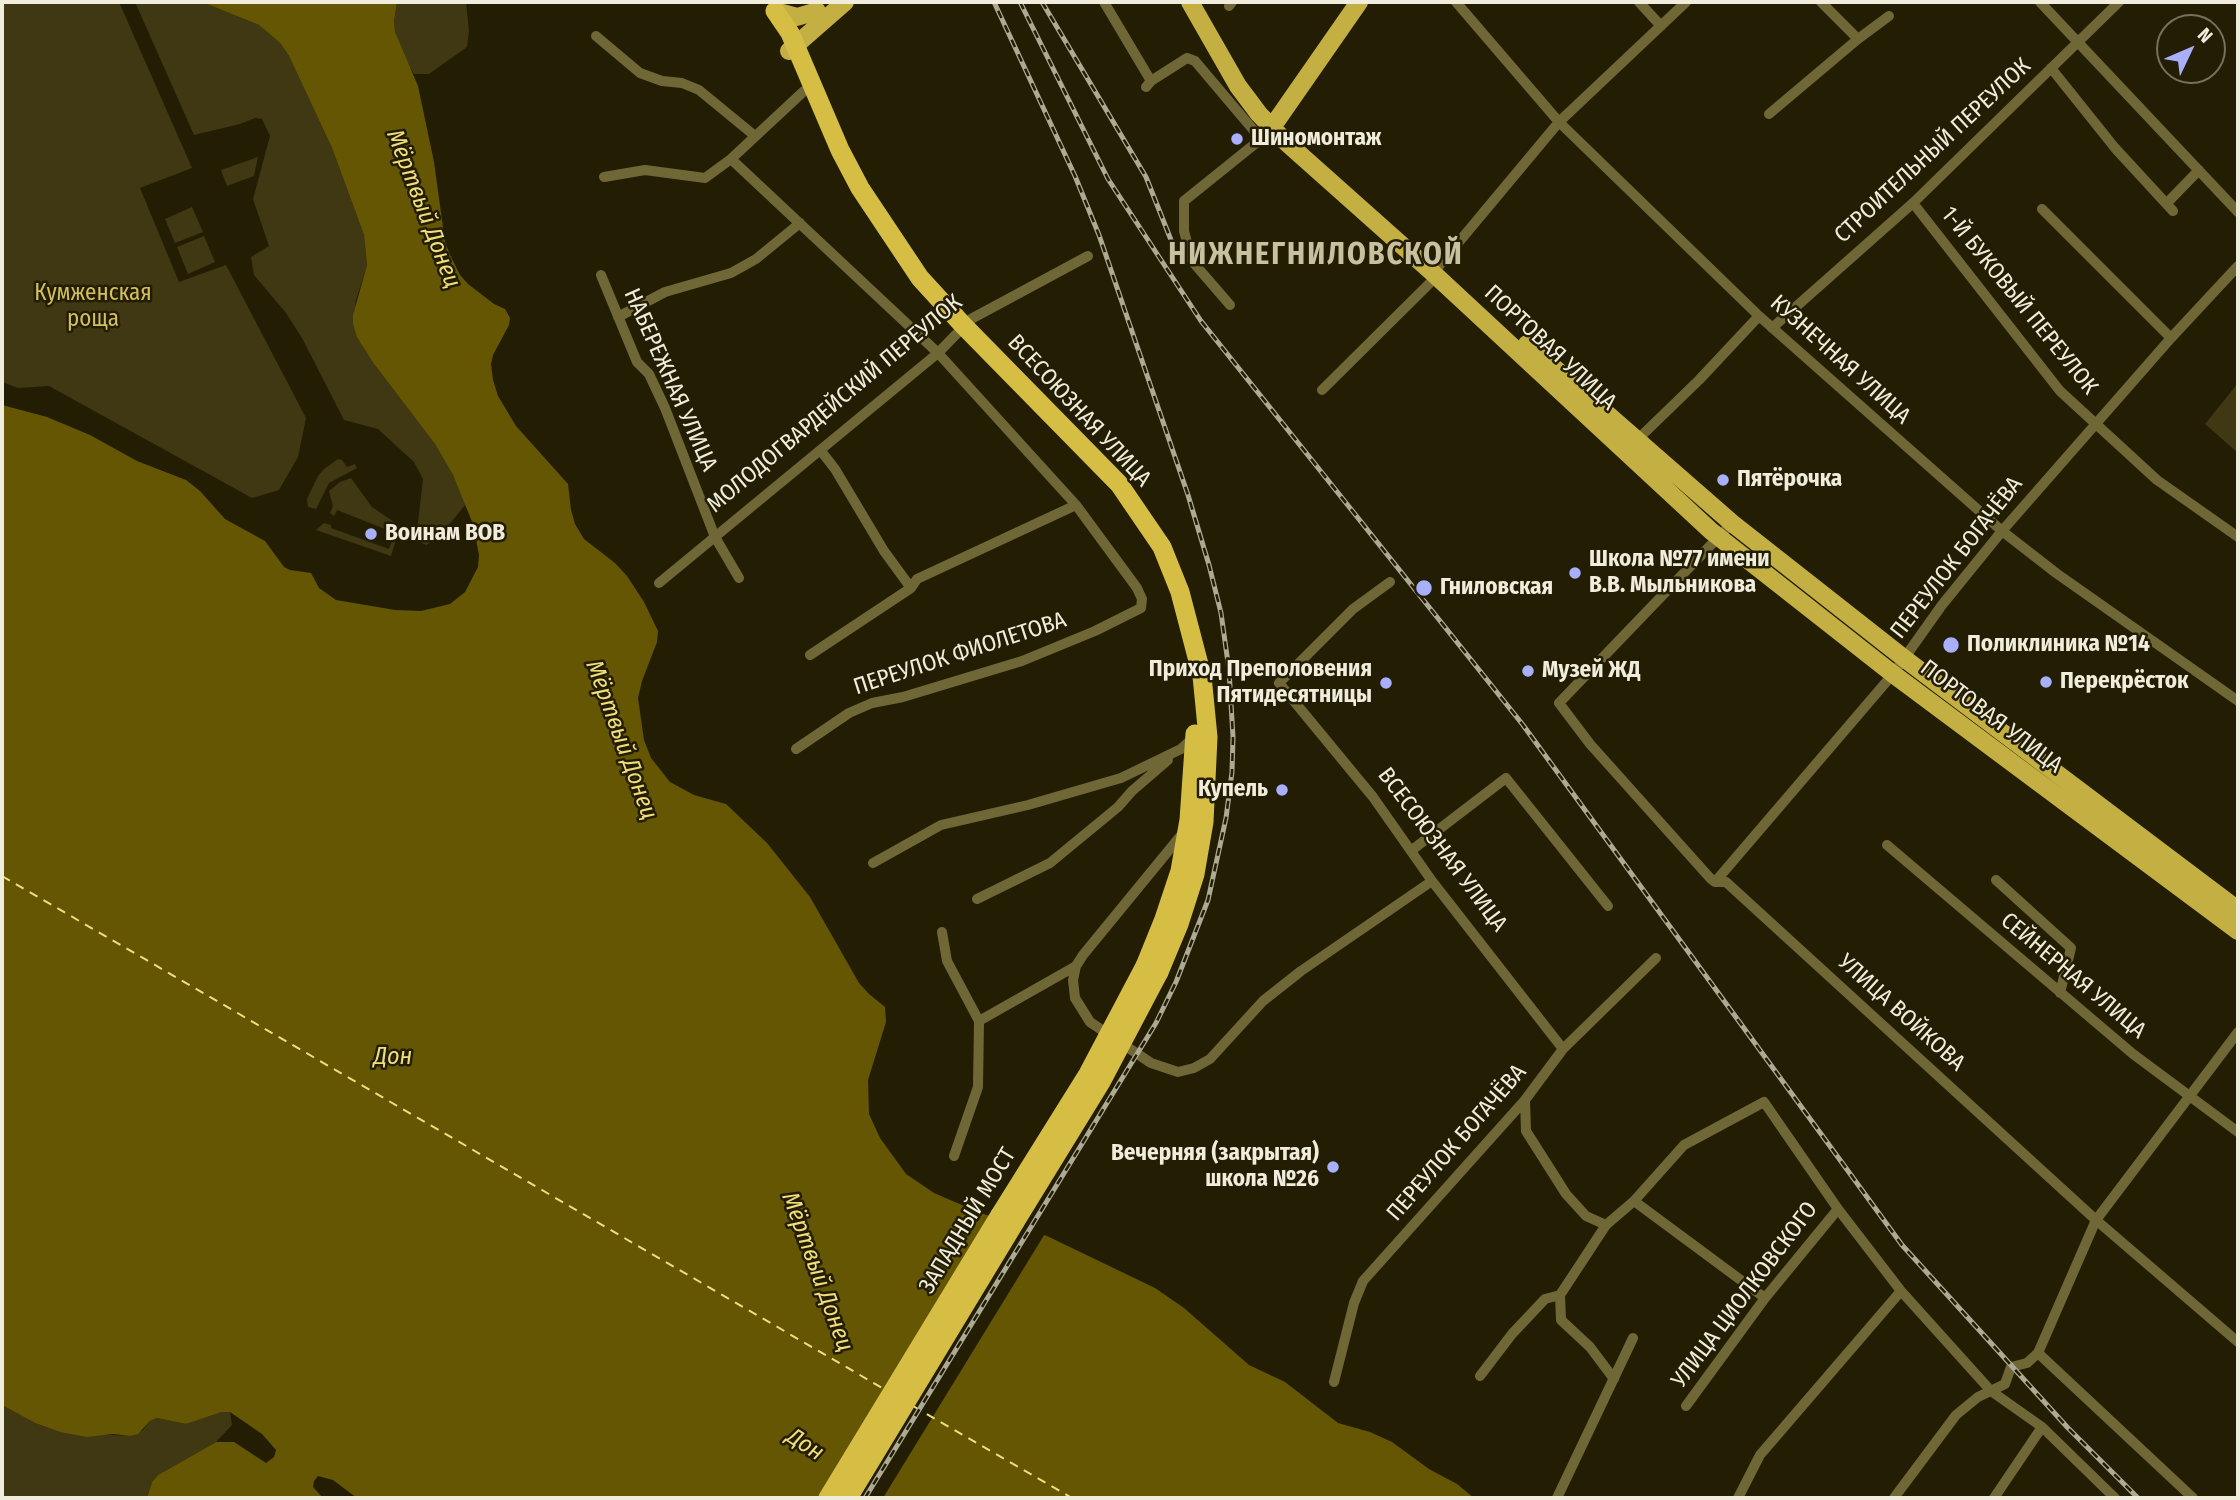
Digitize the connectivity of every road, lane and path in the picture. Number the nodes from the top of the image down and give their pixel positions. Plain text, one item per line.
1 (845, 2) edge
2 (1104, 2) edge
3 (1190, 2) edge
4 (1202, 2) edge
5 (1359, 2) edge
6 (1456, 2) edge
7 (1639, 2) edge
8 (1686, 2) edge
9 (1821, 2) edge
10 (2040, 2) edge
11 (2119, 2) edge
12 (773, 6) edge
13 (823, 11) edge
14 (1889, 16) dead end
15 (1661, 26) junction
16 (596, 36) dead end
17 (1858, 39) junction
18 (2079, 41) junction
19 (789, 42) junction
20 (2052, 68) junction
21 (805, 82) junction
22 (1769, 114) dead end
23 (1559, 122) junction
24 (1270, 129) junction
25 (755, 136) junction
26 (732, 159) junction
27 (2199, 170) junction
28 (604, 177) dead end
29 (1913, 203) junction
30 (2042, 209) dead end
31 (2238, 212) edge
32 (800, 223) junction
33 (1088, 256) dead end
34 (2238, 266) edge
35 (1436, 272) junction
36 (601, 275) dead end
37 (1230, 305) dead end
38 (1759, 316) junction
39 (618, 317) junction
40 (1772, 328) junction
41 (959, 330) junction
42 (2171, 338) junction
43 (937, 353) junction
44 (1322, 390) dead end
45 (2094, 424) junction
46 (1636, 441) junction
47 (821, 451) junction
48 (1076, 505) junction
49 (1732, 523) junction
50 (2002, 531) junction
51 (715, 537) junction
52 (2238, 537) edge
53 (1719, 538) junction
54 (739, 578) dead end
55 (1390, 582) dead end
56 (659, 583) dead end
57 (911, 588) junction
58 (810, 655) dead end
59 (1905, 659) junction
60 (1893, 674) junction
61 (2238, 701) edge
62 (1188, 743) junction
63 (796, 749) dead end
64 (1191, 839) junction
65 (1887, 845) dead end
66 (1412, 850) junction
67 (873, 863) dead end
68 (1996, 880) dead end
69 (1432, 881) junction
70 (1715, 882) junction
71 (977, 899) dead end
72 (1608, 906) dead end
73 (2238, 910) edge
74 (2238, 931) edge
75 (942, 932) dead end
76 (1656, 958) dead end
77 (1076, 966) junction
78 (1152, 969) junction
79 (2060, 993) junction
80 (979, 1021) junction
81 (2238, 1032) edge
82 (1563, 1049) junction
83 (2191, 1097) junction
84 (1525, 1100) junction
85 (2238, 1132) edge
86 (954, 1156) dead end
87 (1634, 1201) junction
88 (1838, 1209) junction
89 (2096, 1220) junction
90 (1605, 1224) junction
91 (1901, 1292) junction
92 (1560, 1295) junction
93 (1765, 1298) junction
94 (1633, 1338) dead end
95 (2238, 1342) edge
96 (2038, 1353) junction
97 (1480, 1377) dead end
98 (1614, 1379) junction
99 (1334, 1382) dead end
100 (1991, 1391) junction
101 (1686, 1406) dead end
102 (2042, 1427) junction
103 (828, 1498) edge
104 (848, 1498) edge
105 (1557, 1498) edge
106 (1738, 1498) edge
107 (1894, 1498) edge
108 (1994, 1498) edge
109 (2115, 1498) edge
110 (2193, 1498) edge

1 - 13 main road
2 - 24 street
3 - 24 main road, ПОРТОВАЯ УЛИЦА
4 - 24 main road, ПОРТОВАЯ УЛИЦА
5 - 24 main road
6 - 23 street, КУЗНЕЧНАЯ УЛИЦА
7 - 15 street
8 - 15 street
9 - 17 street
10 - 18 street
11 - 18 street, СТРОИТЕЛЬНЫЙ ПЕРЕУЛОК
12 - 13 main road
12 - 19 highway, ВСЕСОЮЗНАЯ УЛИЦА
13 - 19 main road
13 - 21 main road
14 - 17 street
15 - 23 street
16 - 25 street
17 - 22 street
18 - 20 street, СТРОИТЕЛЬНЫЙ ПЕРЕУЛОК
18 - 27 street
19 - 21 highway, ВСЕСОЮЗНАЯ УЛИЦА
20 - 27 street
20 - 29 street, СТРОИТЕЛЬНЫЙ ПЕРЕУЛОК
21 - 25 street
21 - 41 highway, ВСЕСОЮЗНАЯ УЛИЦА
23 - 35 street
23 - 38 street, КУЗНЕЧНАЯ УЛИЦА
24 - 35 main road, ПОРТОВАЯ УЛИЦА
24 - 37 street
25 - 26 street
26 - 28 street
26 - 32 street
27 - 31 street
29 - 40 street, СТРОИТЕЛЬНЫЙ ПЕРЕУЛОК
29 - 45 street, 1-Й БУКОВЫЙ ПЕРЕУЛОК
30 - 42 street
32 - 39 street
32 - 43 street
33 - 41 street, МОЛОДОГВАРДЕЙСКИЙ ПЕРЕУЛОК
34 - 42 street, ПЕРЕУЛОК БОГАЧЁВА
35 - 44 street
35 - 46 main road, ПОРТОВАЯ УЛИЦА
35 - 53 main road, ПОРТОВАЯ УЛИЦА
36 - 39 street, НАБЕРЕЖНАЯ УЛИЦА
38 - 40 street, КУЗНЕЧНАЯ УЛИЦА
38 - 46 street
39 - 51 street, НАБЕРЕЖНАЯ УЛИЦА
40 - 50 street, КУЗНЕЧНАЯ УЛИЦА
41 - 43 street, МОЛОДОГВАРДЕЙСКИЙ ПЕРЕУЛОК
41 - 62 highway, ВСЕСОЮЗНАЯ УЛИЦА
41 - 64 highway, ВСЕСОЮЗНАЯ УЛИЦА
42 - 45 street, ПЕРЕУЛОК БОГАЧЁВА
43 - 47 street, МОЛОДОГВАРДЕЙСКИЙ ПЕРЕУЛОК
43 - 48 street
45 - 50 street, ПЕРЕУЛОК БОГАЧЁВА
45 - 52 street, 1-Й БУКОВЫЙ ПЕРЕУЛОК
46 - 49 main road, ПОРТОВАЯ УЛИЦА
47 - 51 street, МОЛОДОГВАРДЕЙСКИЙ ПЕРЕУЛОК
47 - 57 street
48 - 57 street
48 - 63 street, ПЕРЕУЛОК ФИОЛЕТОВА
49 - 53 street
49 - 59 main road, ПОРТОВАЯ УЛИЦА
50 - 59 street, ПЕРЕУЛОК БОГАЧЁВА
50 - 61 street, КУЗНЕЧНАЯ УЛИЦА
51 - 54 street, НАБЕРЕЖНАЯ УЛИЦА
51 - 56 street, МОЛОДОГВАРДЕЙСКИЙ ПЕРЕУЛОК
53 - 60 main road, ПОРТОВАЯ УЛИЦА
53 - 70 street, УЛИЦА ВОЙКОВА
55 - 66 street, ВСЕСОЮЗНАЯ УЛИЦА
57 - 58 street
59 - 60 street, ПЕРЕУЛОК БОГАЧЁВА
59 - 73 main road, ПОРТОВАЯ УЛИЦА
60 - 70 street, ПЕРЕУЛОК БОГАЧЁВА
60 - 74 main road, ПОРТОВАЯ УЛИЦА
62 - 64 highway, ВСЕСОЮЗНАЯ УЛИЦА
62 - 67 street
62 - 71 street
64 - 77 street
64 - 78 highway, ВСЕСОЮЗНАЯ УЛИЦА
65 - 79 street, СЕЙНЕРНАЯ УЛИЦА
66 - 69 street, ВСЕСОЮЗНАЯ УЛИЦА
66 - 72 street
68 - 79 street
69 - 77 street
69 - 82 street, ВСЕСОЮЗНАЯ УЛИЦА
70 - 89 street, УЛИЦА ВОЙКОВА
75 - 80 street
76 - 82 street, ПЕРЕУЛОК БОГАЧЁВА
77 - 80 street
78 - 103 highway, ЗАПАДНЫЙ МОСТ, bridge
78 - 104 highway, ЗАПАДНЫЙ МОСТ, bridge
79 - 83 street, СЕЙНЕРНАЯ УЛИЦА
80 - 86 street
81 - 83 street
82 - 84 street, ПЕРЕУЛОК БОГАЧЁВА
83 - 85 street, СЕЙНЕРНАЯ УЛИЦА
83 - 89 street
84 - 90 street
84 - 99 street, ПЕРЕУЛОК БОГАЧЁВА
87 - 88 street, УЛИЦА ЦИОЛКОВСКОГО
87 - 90 street
87 - 93 street
88 - 91 street, УЛИЦА ЦИОЛКОВСКОГО
88 - 93 street, УЛИЦА ЦИОЛКОВСКОГО
89 - 95 street, УЛИЦА ВОЙКОВА
89 - 96 street
90 - 92 street
91 - 100 street, УЛИЦА ЦИОЛКОВСКОГО
91 - 106 street
92 - 97 street
92 - 98 street
93 - 101 street, УЛИЦА ЦИОЛКОВСКОГО
94 - 98 street
96 - 100 street
96 - 110 street
98 - 105 street
100 - 102 street, УЛИЦА ЦИОЛКОВСКОГО
100 - 107 street
102 - 108 street
102 - 109 street, УЛИЦА ЦИОЛКОВСКОГО

